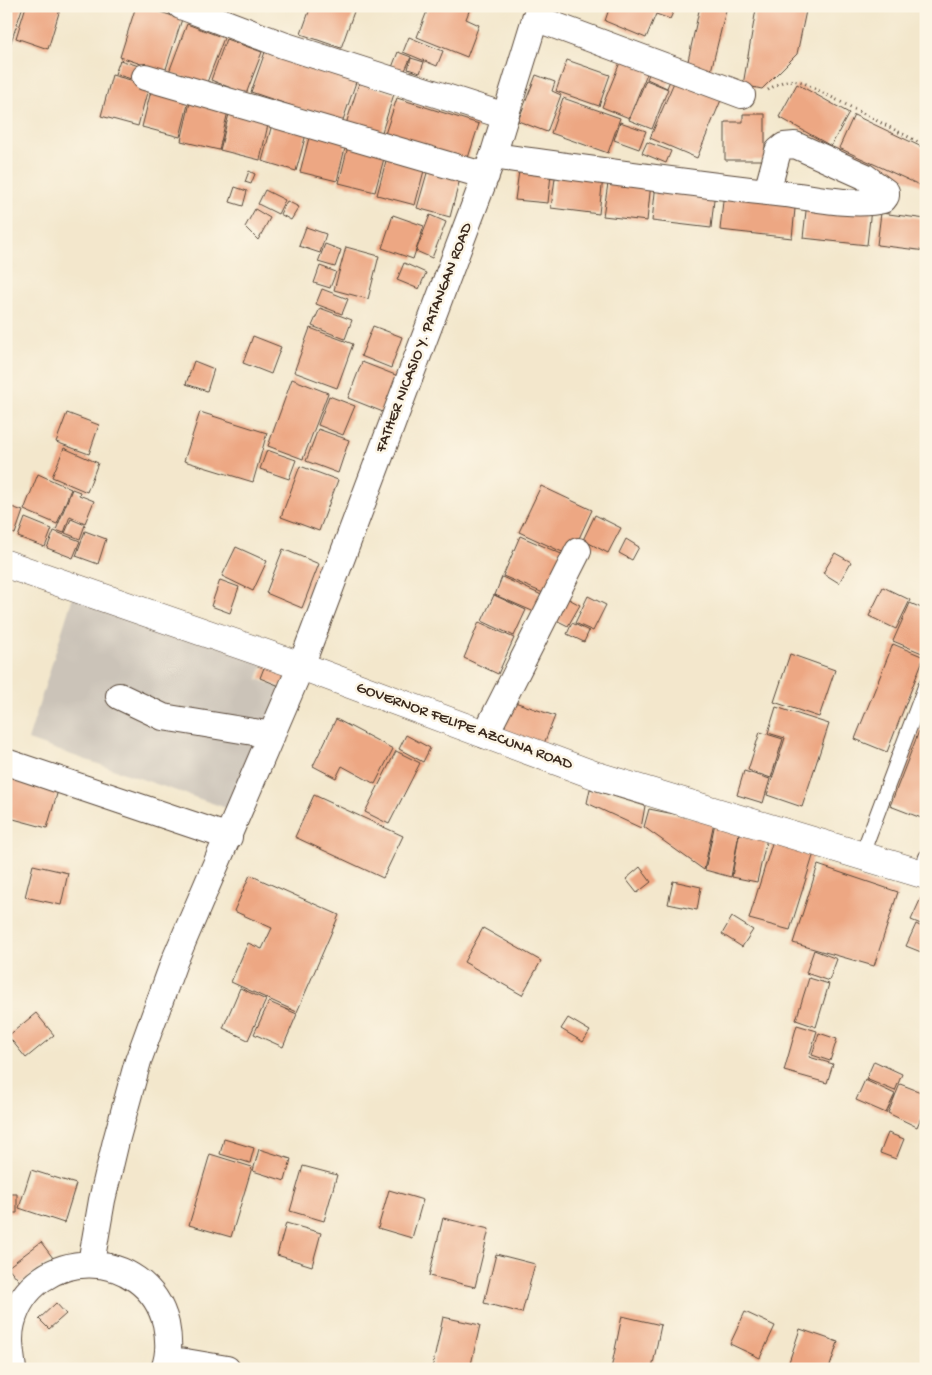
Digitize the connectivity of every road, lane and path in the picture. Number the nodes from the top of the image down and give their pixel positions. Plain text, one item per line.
1 (181, 6) edge
2 (537, 12) edge
3 (145, 77) dead end
4 (742, 95) joint
5 (506, 116) junction
6 (926, 146) edge
7 (489, 166) junction
8 (767, 192) dead end
9 (578, 551) dead end
10 (6, 564) edge
11 (301, 666) junction
12 (926, 684) edge
13 (119, 696) dead end
14 (272, 735) junction
15 (485, 735) junction
16 (6, 762) edge
17 (229, 837) junction
18 (861, 857) junction
19 (924, 868) edge
20 (91, 1264) junction
21 (9, 1323) edge
22 (166, 1364) edge
23 (13, 1369) edge
24 (226, 1369) edge

1 - 5 street
2 - 4 street
2 - 5 street, FATHER NICASIO Y. PATANGAN ROAD
3 - 7 street
4 - 6 path
5 - 7 street, FATHER NICASIO Y. PATANGAN ROAD
7 - 8 street
7 - 11 street, FATHER NICASIO Y. PATANGAN ROAD
9 - 15 street
10 - 11 street, GOVERNOR FELIPE AZCUNA ROAD
11 - 14 street, FATHER NICASIO Y. PATANGAN ROAD
11 - 15 street, GOVERNOR FELIPE AZCUNA ROAD
12 - 18 lane
13 - 14 street
14 - 17 street, FATHER NICASIO Y. PATANGAN ROAD
15 - 18 street, GOVERNOR FELIPE AZCUNA ROAD
16 - 17 street
17 - 20 street, FATHER NICASIO Y. PATANGAN ROAD
18 - 19 street, GOVERNOR FELIPE AZCUNA ROAD
20 - 21 street
20 - 22 street
21 - 23 street
22 - 24 street

